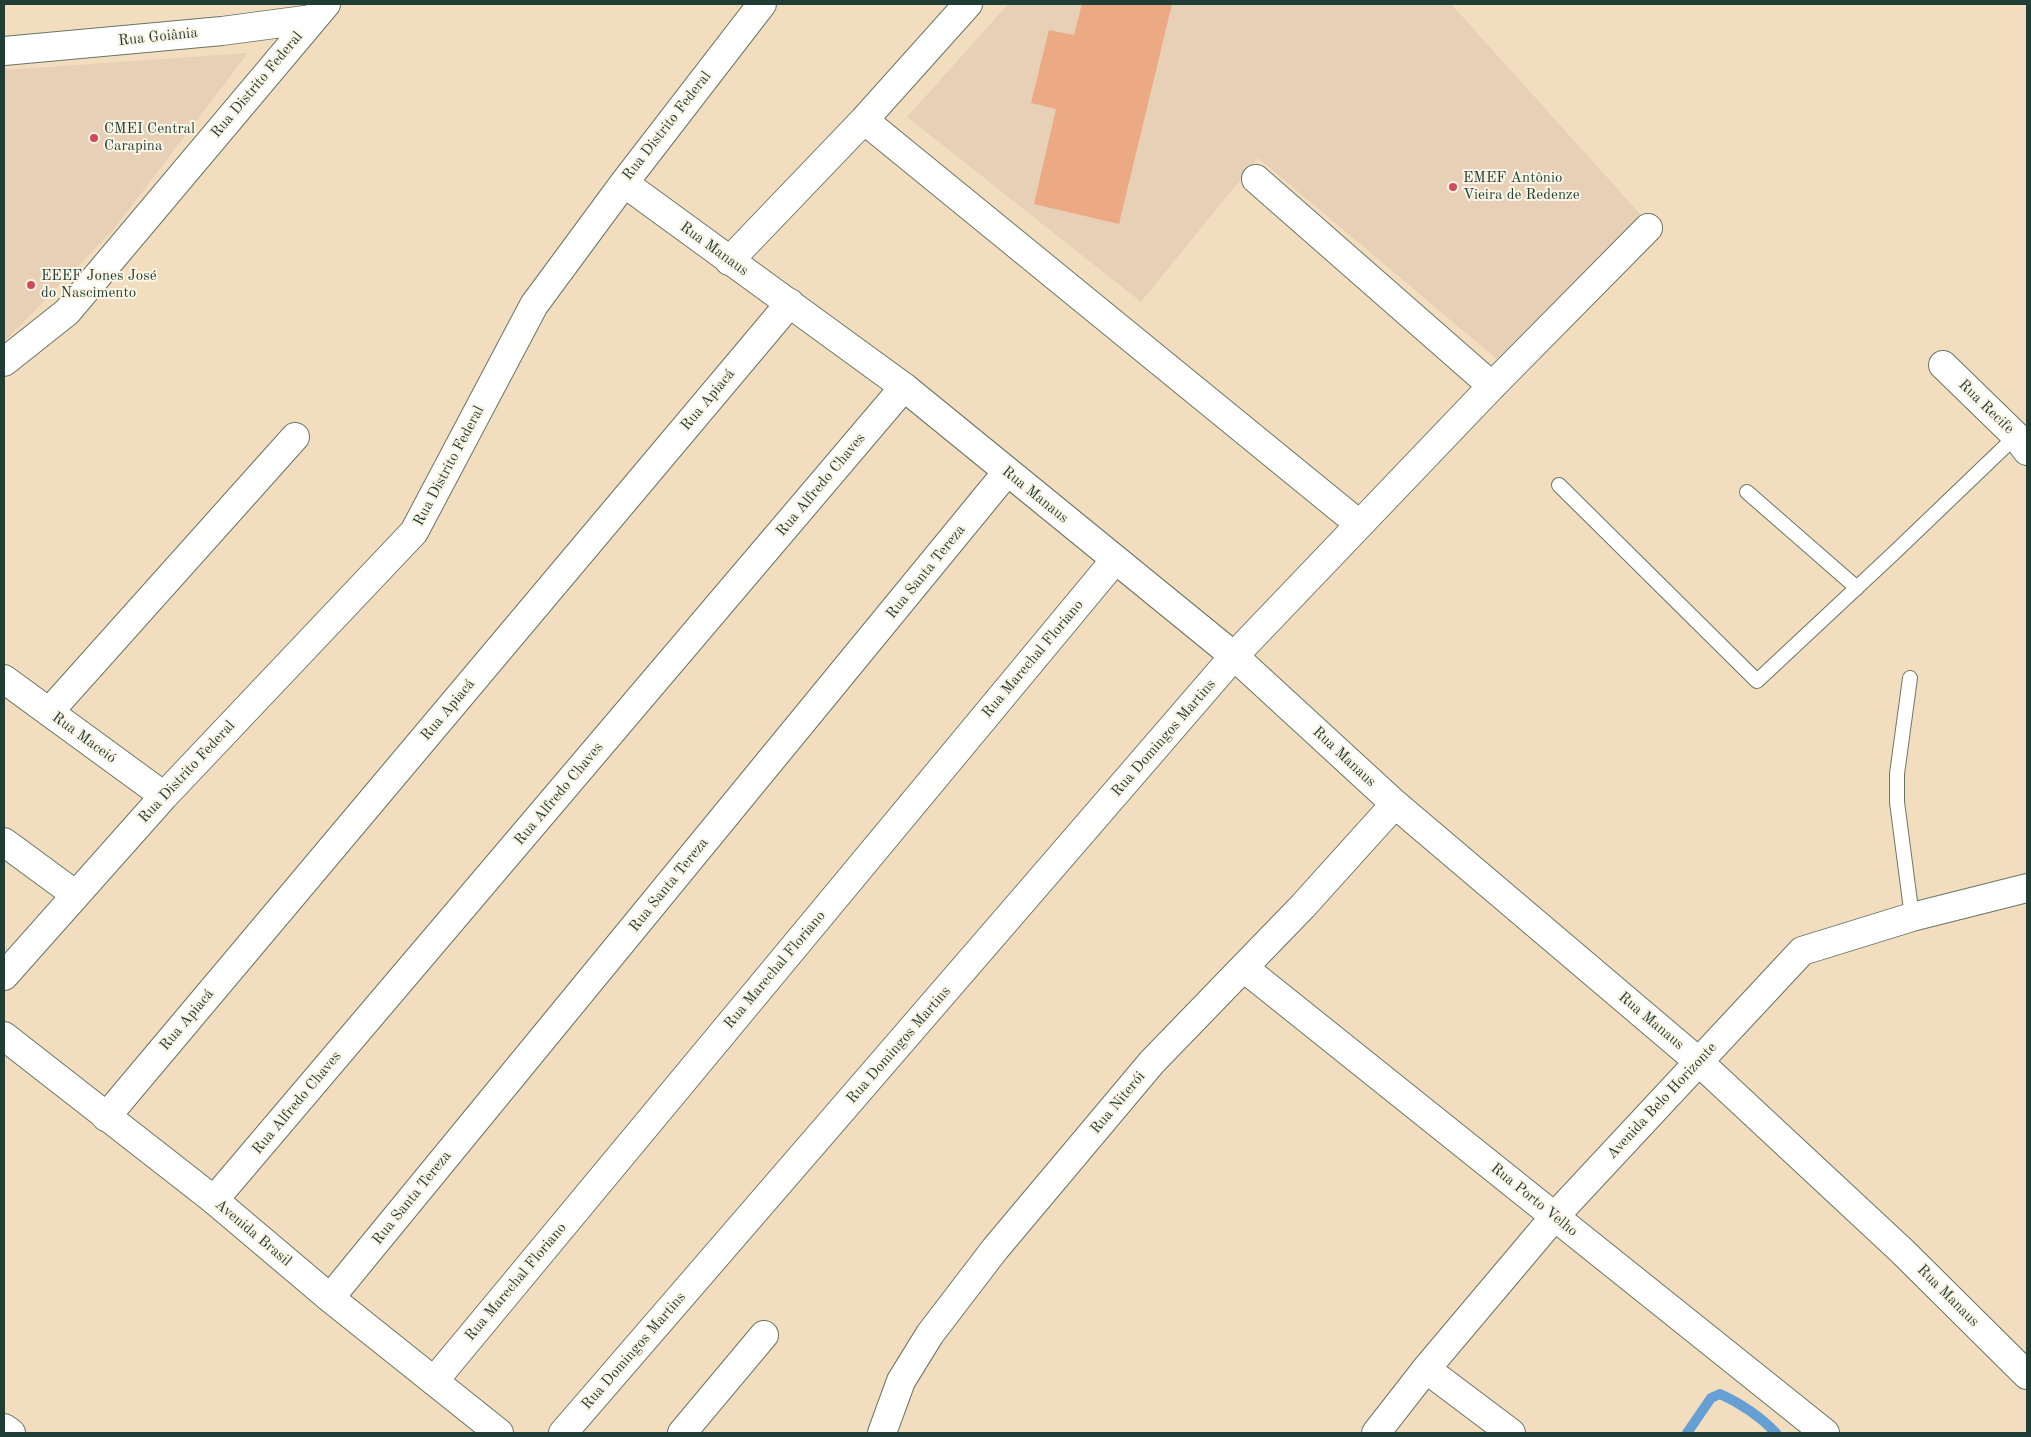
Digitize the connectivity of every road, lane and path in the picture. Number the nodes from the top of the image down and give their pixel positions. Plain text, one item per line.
1 (762, 4) edge
2 (968, 4) edge
3 (319, 11) edge
4 (4, 51) edge
5 (864, 120) junction
6 (1256, 179) dead end
7 (624, 183) junction
8 (1648, 228) dead end
9 (729, 261) junction
10 (790, 303) junction
11 (4, 362) edge
12 (1943, 365) dead end
13 (1492, 386) junction
14 (904, 387) junction
15 (295, 437) dead end
16 (2022, 443) edge
17 (1007, 472) junction
18 (1559, 485) dead end
19 (1746, 492) dead end
20 (1359, 524) junction
21 (1116, 560) junction
22 (1857, 588) junction
23 (1234, 656) junction
24 (1910, 678) dead end
25 (4, 679) edge
26 (49, 712) junction
27 (164, 796) junction
28 (1395, 804) junction
29 (4, 842) edge
30 (2027, 888) edge
31 (76, 896) junction
32 (1912, 916) junction
33 (1244, 968) junction
34 (4, 976) edge
35 (4, 1036) edge
36 (1699, 1062) junction
37 (106, 1117) junction
38 (214, 1200) junction
39 (1554, 1216) junction
40 (330, 1298) junction
41 (764, 1335) dead end
42 (1426, 1369) junction
43 (2027, 1375) edge
44 (434, 1381) junction
45 (4, 1428) edge
46 (11, 1433) edge
47 (499, 1433) edge
48 (563, 1433) edge
49 (682, 1433) edge
50 (882, 1433) edge
51 (1376, 1433) edge
52 (1511, 1433) edge
53 (1825, 1433) edge

1 - 7 street, Rua Distrito Federal
2 - 5 street
3 - 4 street, Rua Goiânia
3 - 11 street, Rua Distrito Federal
5 - 9 street
5 - 20 street
6 - 13 street
7 - 9 street, Rua Manaus
7 - 27 street, Rua Distrito Federal
8 - 13 street, Rua Domingos Martins
9 - 10 street, Rua Manaus
10 - 14 street, Rua Manaus
10 - 37 street, Rua Apiacá
12 - 16 street, Rua Recife
13 - 20 street, Rua Domingos Martins
14 - 17 street, Rua Manaus
14 - 38 street, Rua Alfredo Chaves
15 - 26 street
16 - 22 lane
17 - 21 street, Rua Manaus
17 - 40 street, Rua Santa Tereza
18 - 22 lane
19 - 22 lane
20 - 23 street, Rua Domingos Martins
21 - 23 street, Rua Manaus
21 - 44 street, Rua Marechal Floriano
23 - 28 street, Rua Manaus
23 - 48 street, Rua Domingos Martins
24 - 32 lane
25 - 26 street, Rua Maceió
26 - 27 street, Rua Maceió
27 - 31 street, Rua Distrito Federal
28 - 33 street, Rua Niterói
28 - 36 street, Rua Manaus
29 - 31 street
30 - 32 street, Avenida Belo Horizonte
31 - 34 street, Rua Distrito Federal
32 - 36 street, Avenida Belo Horizonte
33 - 39 street, Rua Porto Velho
33 - 50 street, Rua Niterói
35 - 37 street, Avenida Brasil
36 - 39 street, Avenida Belo Horizonte
36 - 43 street, Rua Manaus
37 - 38 street, Avenida Brasil
38 - 40 street, Avenida Brasil
39 - 42 street, Avenida Belo Horizonte
39 - 53 street, Rua Porto Velho
40 - 44 street, Avenida Brasil
41 - 49 street
42 - 51 street, Avenida Belo Horizonte
42 - 52 street
44 - 47 street, Avenida Brasil
45 - 46 street

